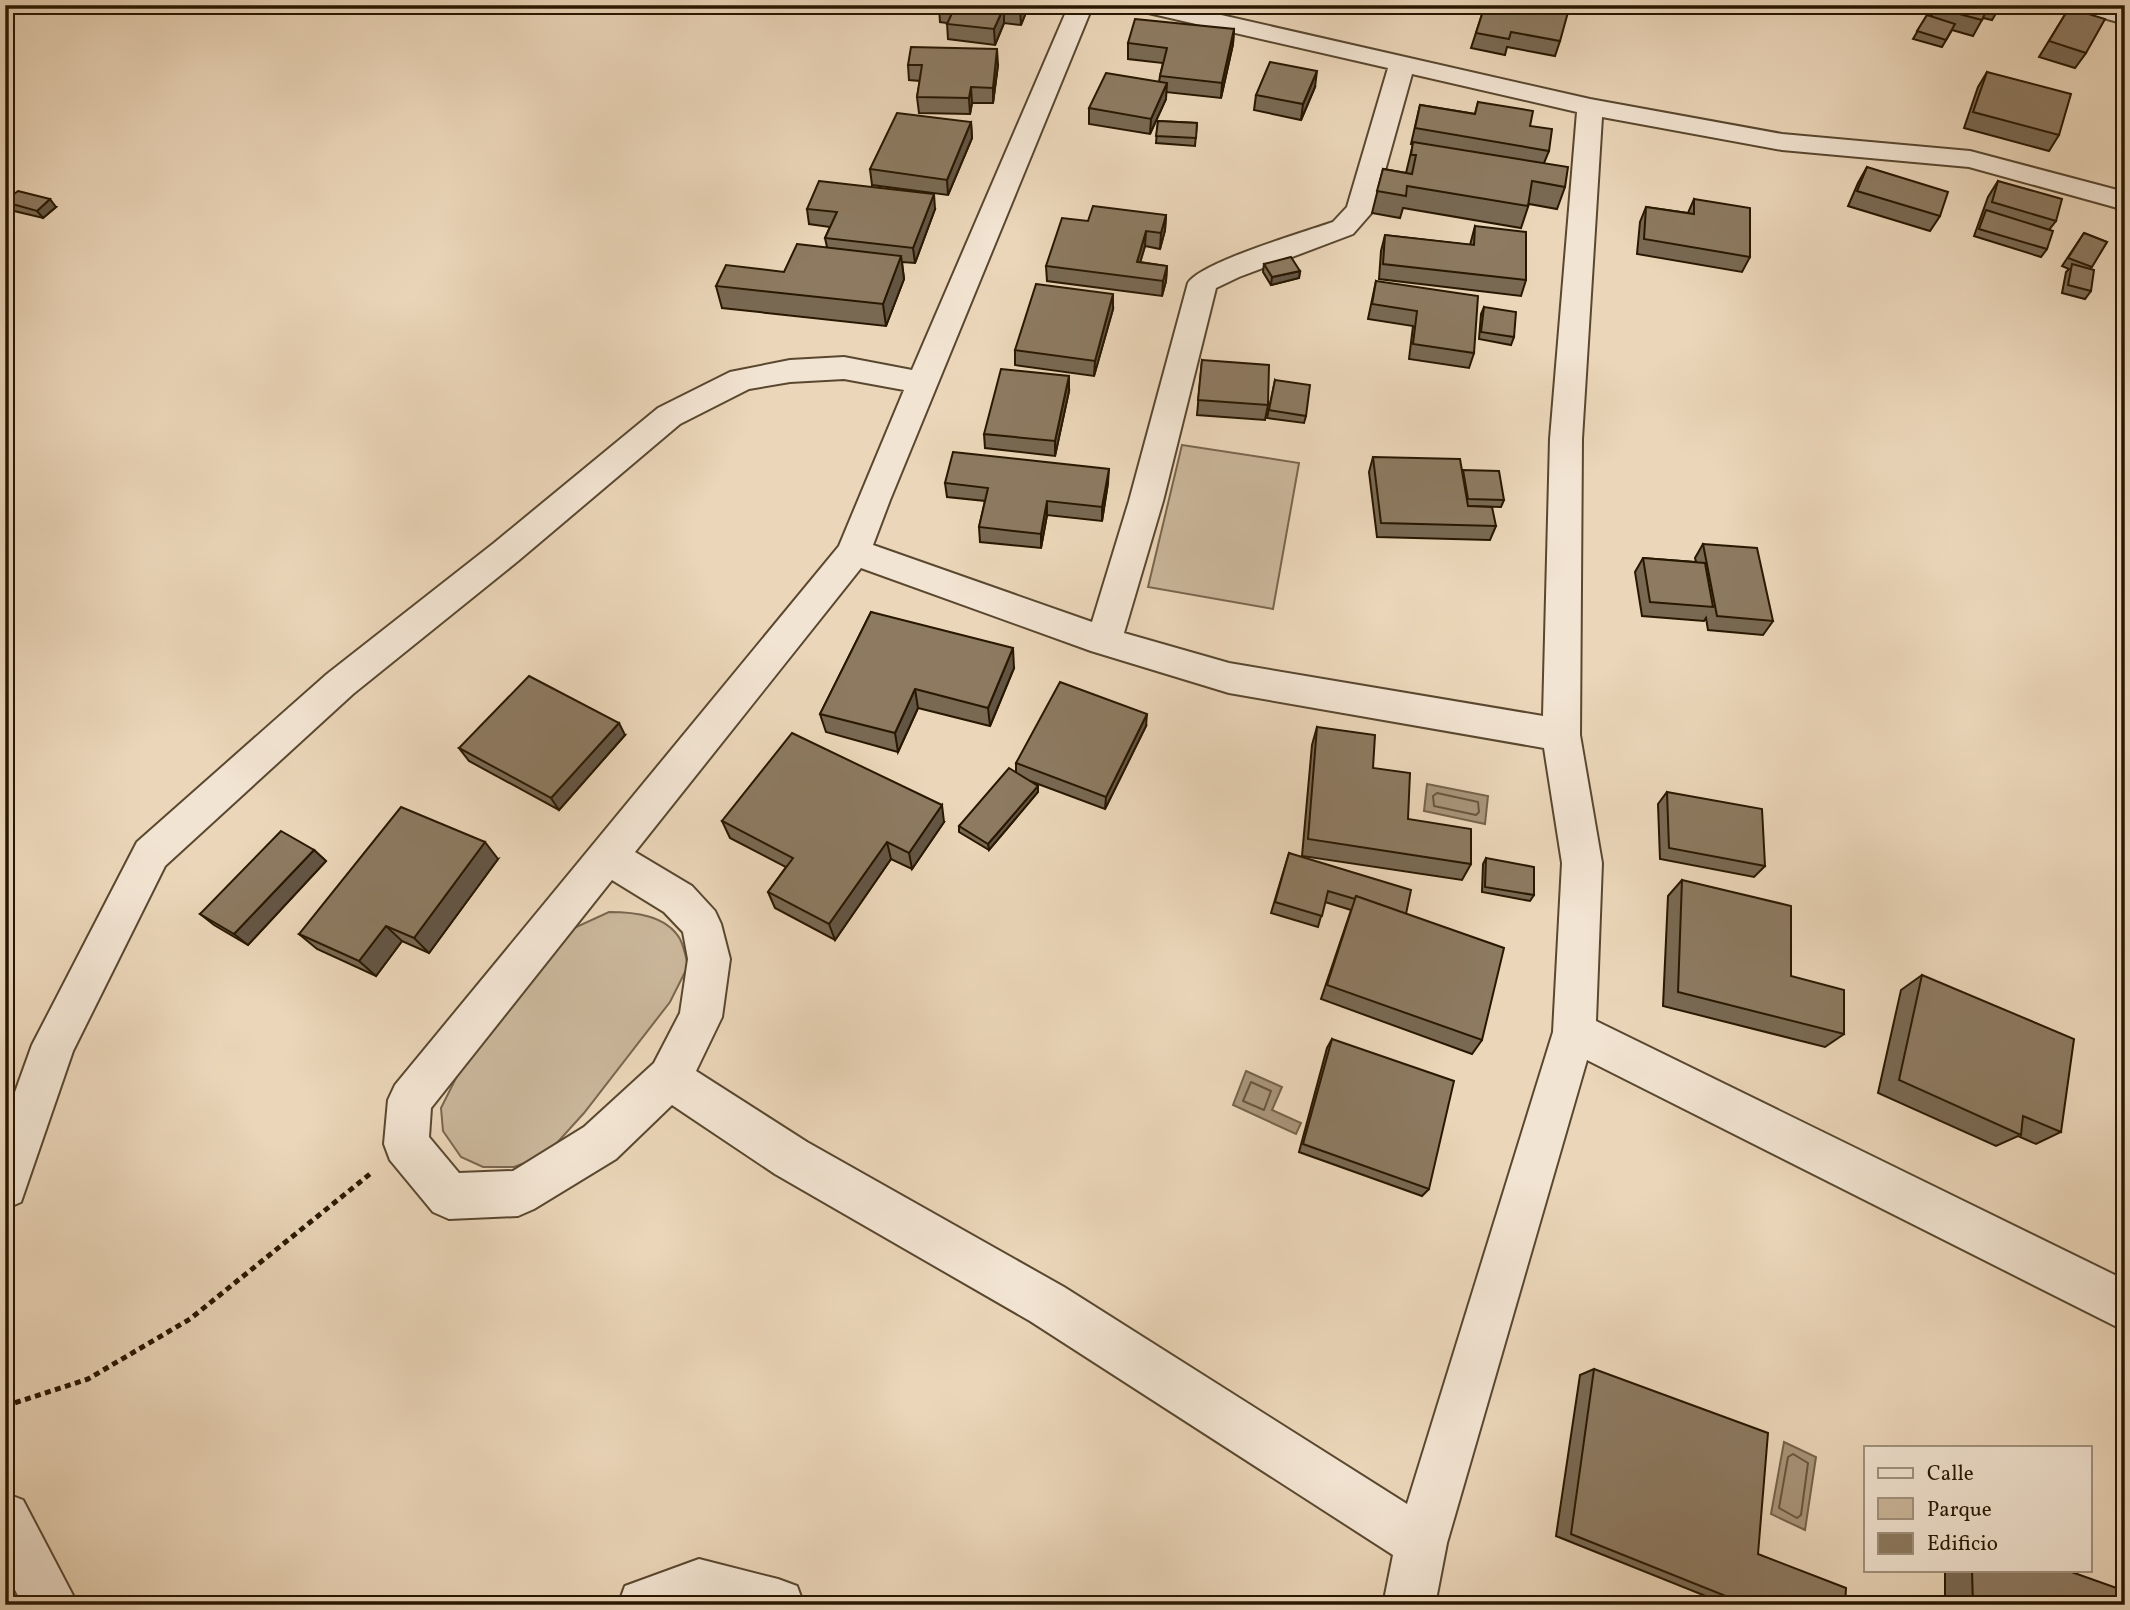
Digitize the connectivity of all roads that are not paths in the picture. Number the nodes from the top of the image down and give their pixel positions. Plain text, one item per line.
1 (1081, 5) edge
2 (1144, 5) edge
3 (2084, 5) edge
4 (2125, 17) edge
5 (1402, 64) junction
6 (1590, 107) junction
7 (2125, 201) edge
8 (922, 383) junction
9 (854, 552) junction
10 (1104, 641) junction
11 (1562, 736) junction
12 (607, 856) junction
13 (1574, 1032) junction
14 (669, 1078) junction
15 (5, 1186) edge
16 (2125, 1307) edge
17 (5, 1518) edge
18 (1422, 1544) junction
19 (52, 1605) edge
20 (644, 1605) edge
21 (778, 1605) edge
22 (1409, 1605) edge

1 - 8 street
2 - 5 street
3 - 4 street
5 - 6 street
5 - 10 street
6 - 7 street
6 - 11 street
8 - 9 street
8 - 15 street
9 - 10 street
9 - 12 street
10 - 11 street
11 - 13 street
12 - 14 street
12 - 14 street
13 - 16 street
13 - 18 street
14 - 18 street
17 - 19 street
18 - 22 street
20 - 21 street

